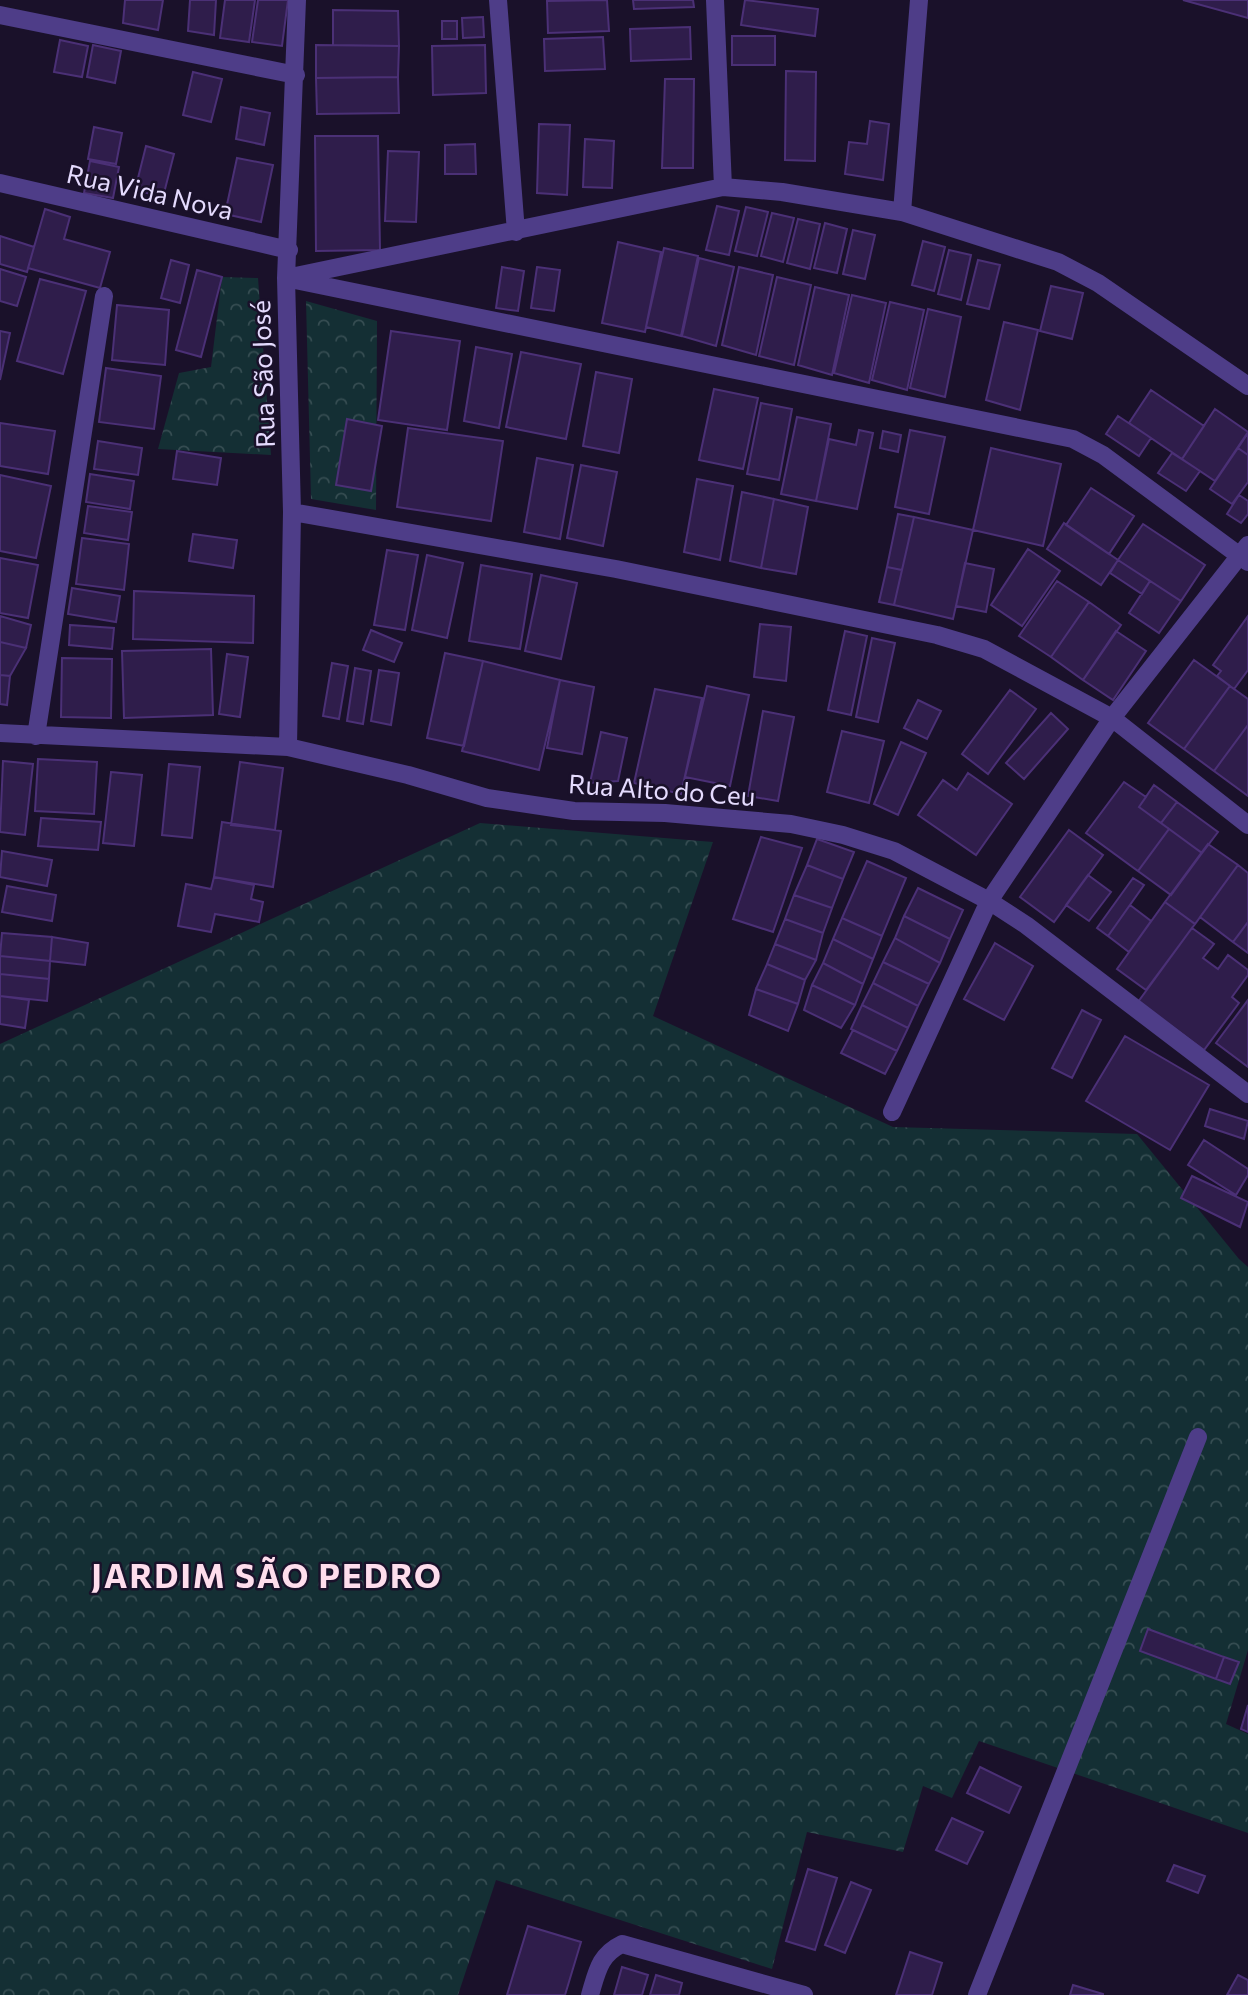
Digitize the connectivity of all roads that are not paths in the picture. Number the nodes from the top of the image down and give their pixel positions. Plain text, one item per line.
1 (297, 0) edge
2 (498, 0) edge
3 (715, 0) edge
4 (919, 0) edge
5 (0, 15) edge
6 (296, 75) junction
7 (0, 183) edge
8 (723, 187) junction
9 (902, 212) junction
10 (516, 232) junction
11 (289, 250) junction
12 (286, 278) junction
13 (104, 296) dead end
14 (1248, 386) edge
15 (292, 512) junction
16 (1245, 555) edge
17 (1112, 718) junction
18 (0, 733) edge
19 (36, 736) junction
20 (288, 747) junction
21 (1248, 825) edge
22 (989, 901) junction
23 (1248, 1094) edge
24 (892, 1112) dead end
25 (1198, 1437) dead end
26 (590, 1995) edge
27 (804, 1995) edge
28 (976, 1995) edge

1 - 6 street, Rua São José
2 - 10 street
3 - 8 street
4 - 9 street
5 - 6 street
6 - 11 street, Rua São José
7 - 11 street, Rua Vida Nova
8 - 9 street
8 - 10 street
9 - 14 street
10 - 12 street
11 - 12 street, Rua São José
12 - 15 street, Rua São José
12 - 16 street
13 - 19 street
15 - 17 street
15 - 20 street, Rua São José
16 - 17 street
17 - 21 street
17 - 22 street
18 - 19 street, Rua Alto do Ceu
19 - 20 street, Rua Alto do Ceu
20 - 22 street, Rua Alto do Ceu
22 - 23 street, Rua Alto do Ceu
22 - 24 street
25 - 28 street
26 - 27 street

